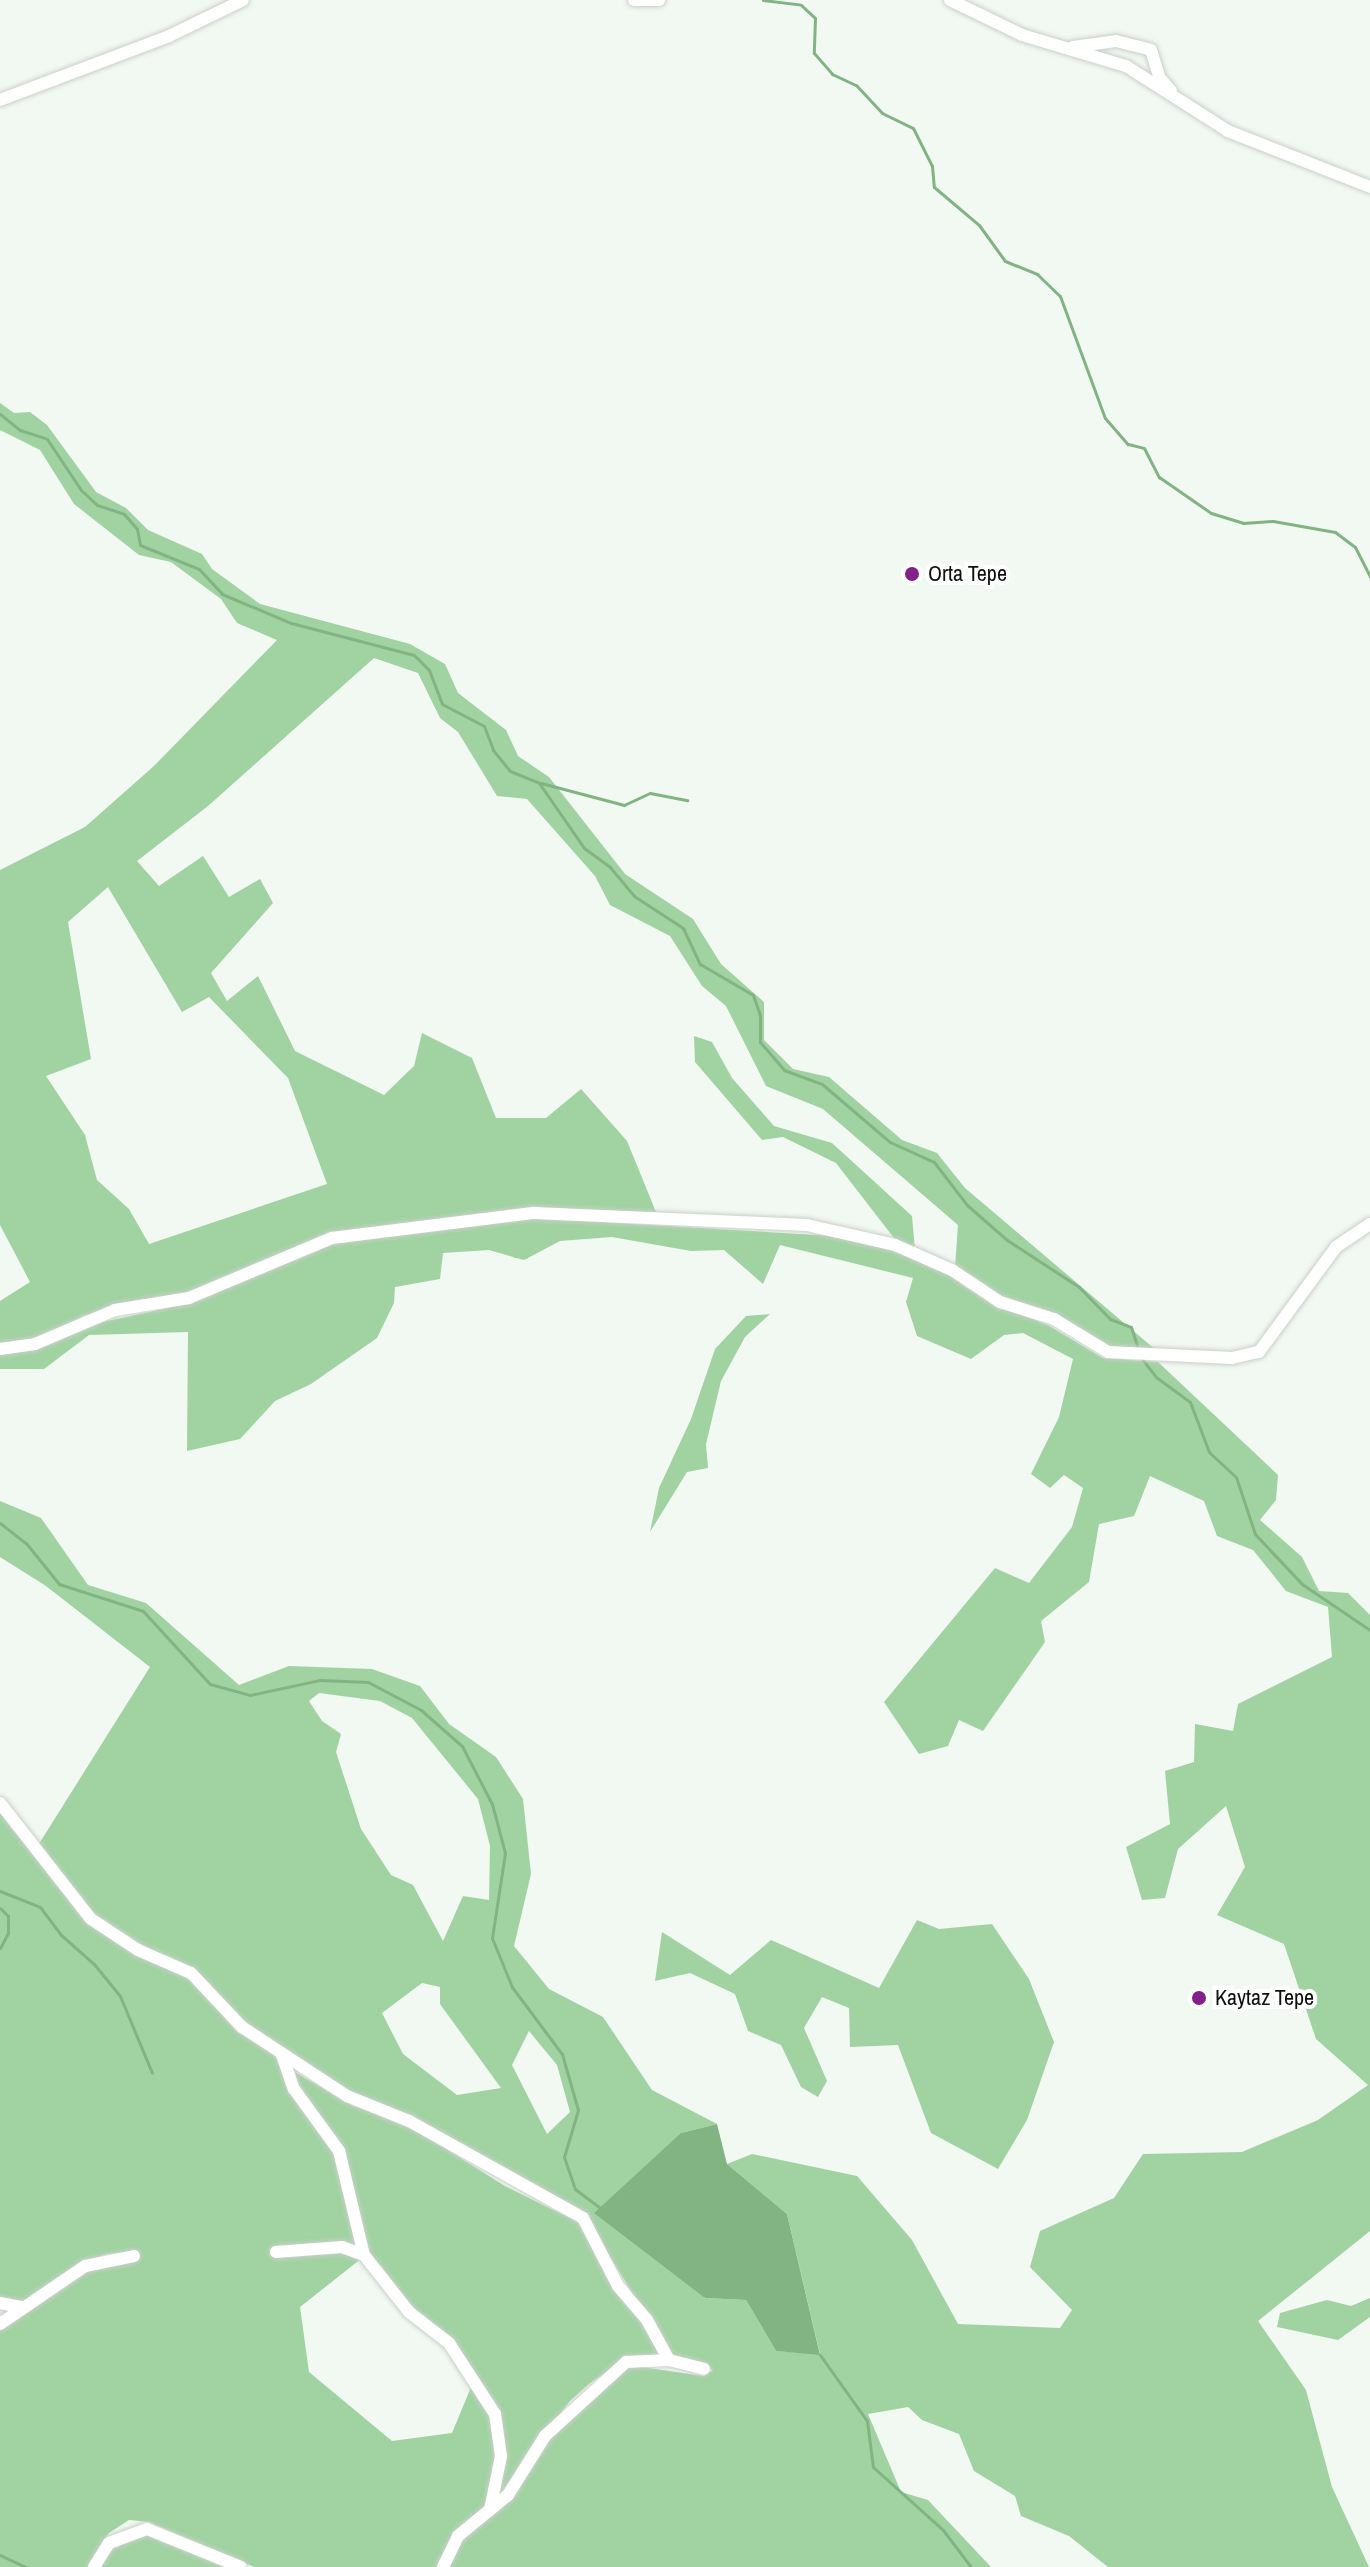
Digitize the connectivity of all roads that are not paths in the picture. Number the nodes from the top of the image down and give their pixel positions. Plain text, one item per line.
1 (217, 0) edge
2 (243, 0) edge
3 (634, 0) edge
4 (659, 0) edge
5 (950, 0) edge
6 (198, 21) junction
7 (1070, 47) junction
8 (0, 100) edge
9 (1182, 103) junction
10 (1370, 187) edge
11 (1370, 1224) edge
12 (0, 1349) edge
13 (0, 1803) edge
14 (282, 2055) junction
15 (276, 2252) dead end
16 (364, 2255) junction
17 (134, 2256) dead end
18 (0, 2303) edge
19 (21, 2307) junction
20 (0, 2324) edge
21 (669, 2360) junction
22 (704, 2369) dead end
23 (490, 2510) junction
24 (94, 2567) edge
25 (241, 2567) edge
26 (443, 2567) edge

1 - 6 street
2 - 6 street
3 - 4 street
5 - 7 street
6 - 8 street
7 - 9 street
7 - 9 street
9 - 10 street
11 - 12 street
13 - 14 street
14 - 16 street
14 - 21 street
15 - 16 street
16 - 23 street
17 - 19 street
18 - 19 street
19 - 20 street
21 - 22 street
21 - 23 street
23 - 26 street
24 - 25 street

